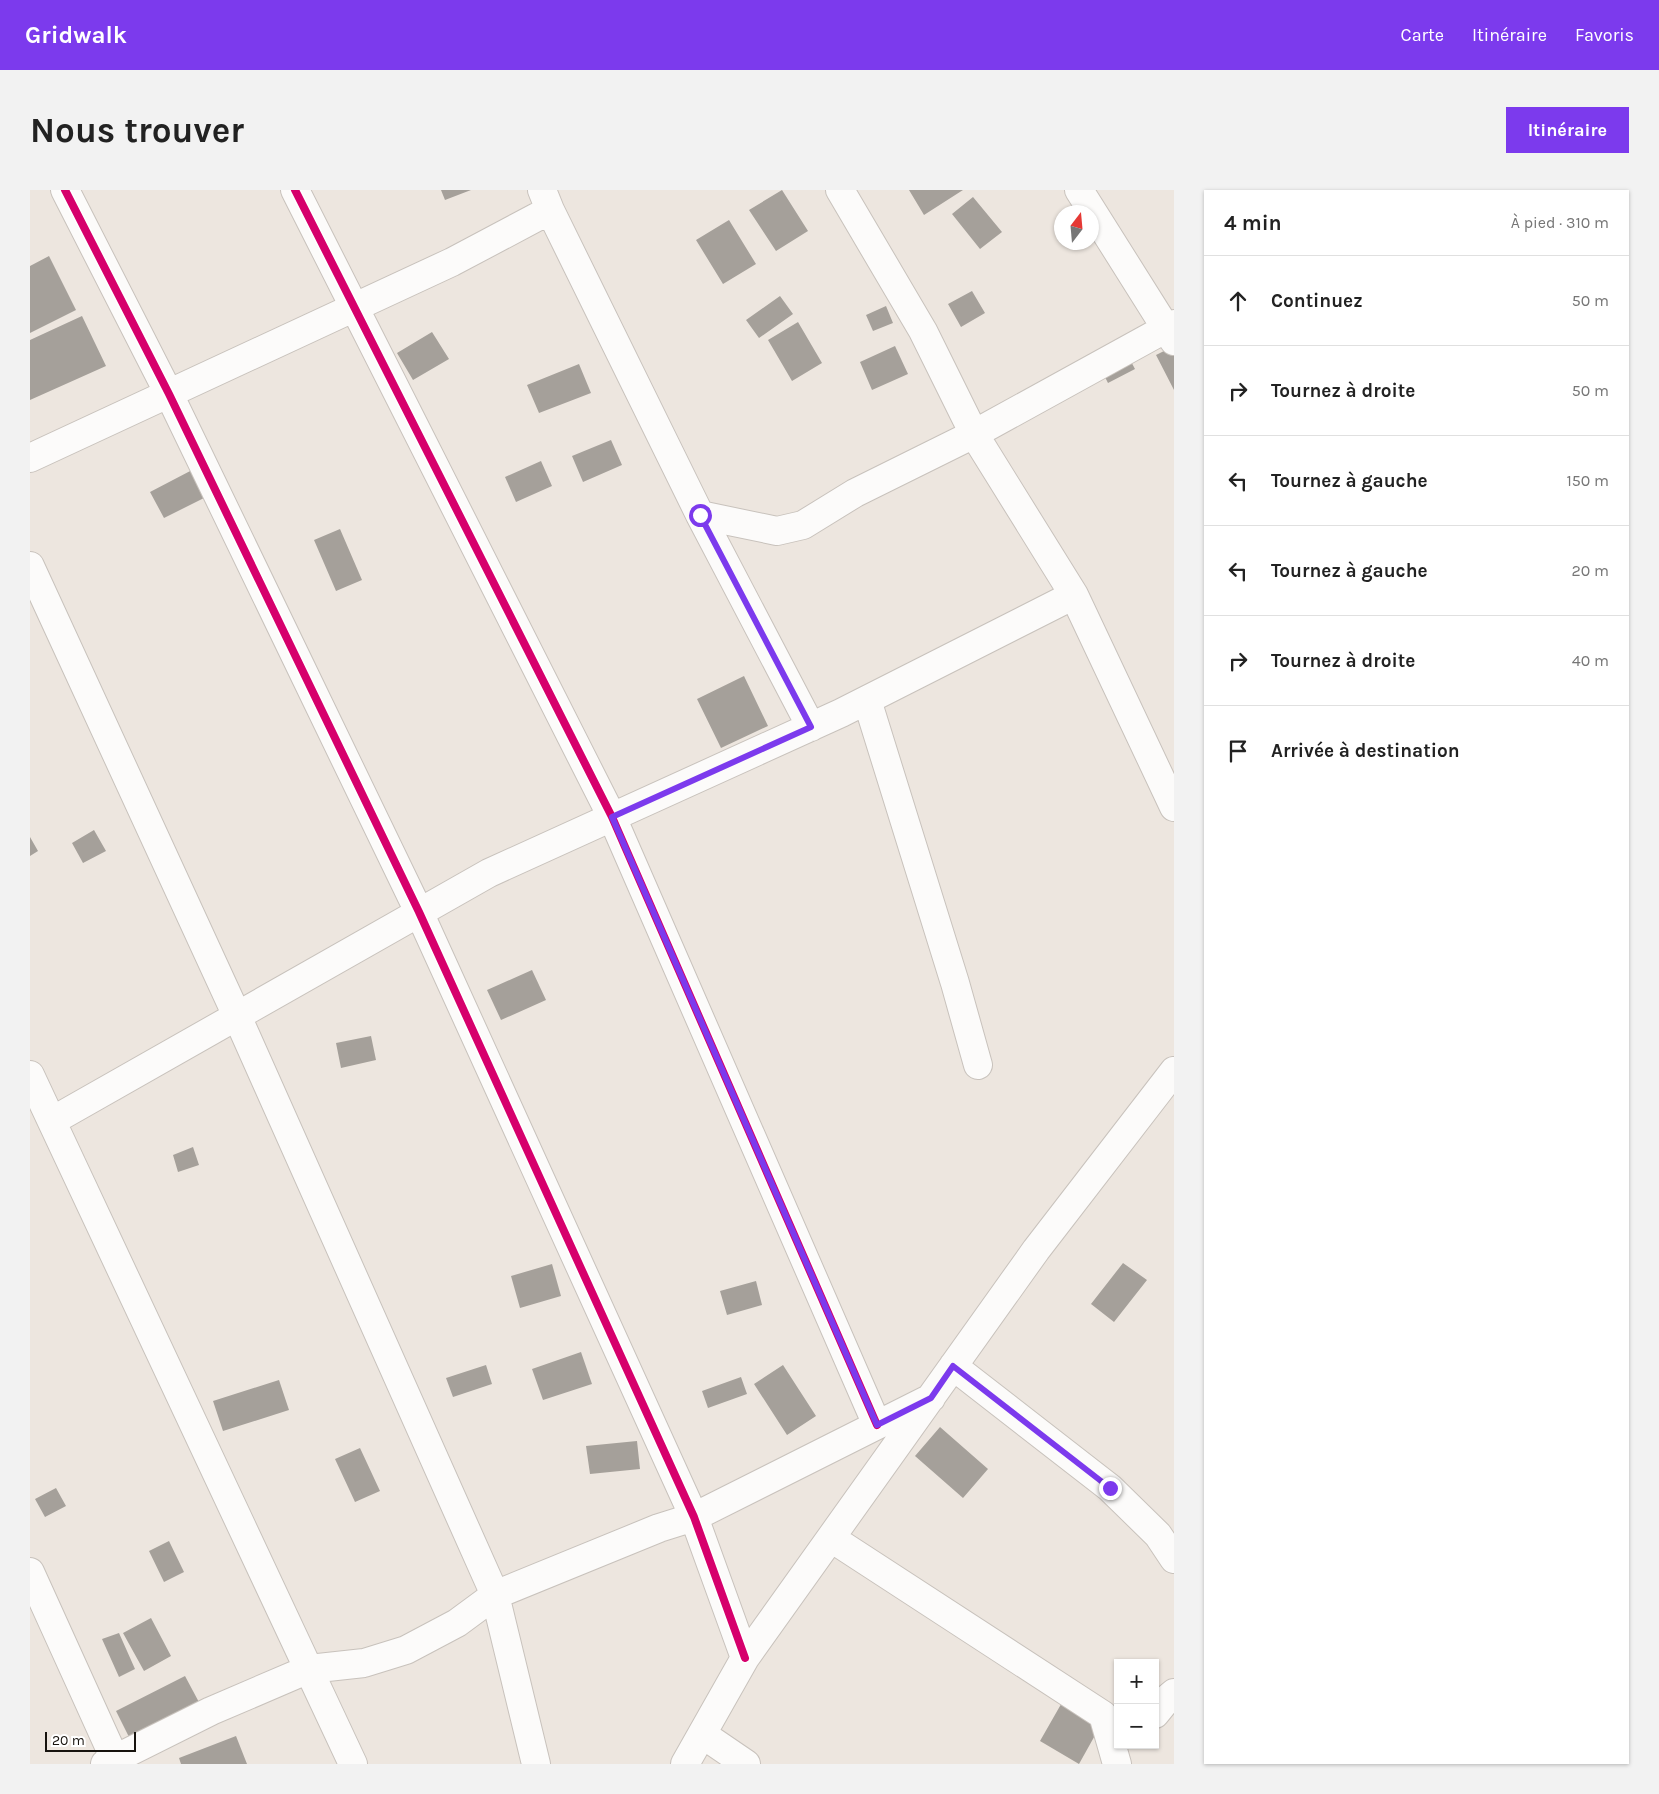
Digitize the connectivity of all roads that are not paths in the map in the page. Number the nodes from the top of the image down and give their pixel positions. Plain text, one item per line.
1 (65, 190) edge
2 (295, 190) edge
3 (840, 190) edge
4 (1079, 190) edge
5 (546, 200) edge
6 (354, 308) junction
7 (1171, 331) edge
8 (169, 394) junction
9 (974, 434) junction
10 (30, 458) edge
11 (700, 515) junction
12 (30, 566) edge
13 (1074, 595) junction
14 (867, 700) junction
15 (811, 727) junction
16 (1174, 807) edge
17 (612, 817) junction
18 (419, 912) junction
19 (237, 1016) junction
20 (978, 1065) dead end
21 (1174, 1071) edge
22 (30, 1074) edge
23 (52, 1121) junction
24 (953, 1366) junction
25 (931, 1398) junction
26 (877, 1425) junction
27 (694, 1517) junction
28 (831, 1538) junction
29 (1174, 1559) edge
30 (30, 1572) edge
31 (495, 1595) junction
32 (745, 1658) junction
33 (309, 1669) junction
34 (1174, 1693) edge
35 (1159, 1709) edge
36 (702, 1734) junction
37 (1128, 1749) edge
38 (112, 1762) edge
39 (353, 1764) edge
40 (536, 1764) edge
41 (685, 1764) edge
42 (746, 1764) edge
43 (1117, 1764) edge

1 - 8 street
2 - 6 street
3 - 9 street
4 - 7 street
5 - 6 street
5 - 11 street
6 - 8 street
6 - 17 street
7 - 9 street
8 - 10 street
8 - 18 street
9 - 11 street
9 - 13 street
11 - 15 street
12 - 19 street
13 - 14 street
13 - 16 street
14 - 15 street
14 - 20 street
15 - 17 street
17 - 18 street
17 - 26 street
18 - 19 street
18 - 27 street
19 - 23 street
19 - 31 street
21 - 24 street
22 - 23 street
23 - 33 street
24 - 25 street
24 - 29 street
25 - 26 street
25 - 28 street
26 - 27 street
27 - 31 street
27 - 32 street
28 - 32 street
28 - 43 street
30 - 38 street
31 - 33 street
31 - 40 street
32 - 36 street
33 - 38 street
33 - 39 street
34 - 35 street
36 - 41 street
36 - 42 street
37 - 43 street

